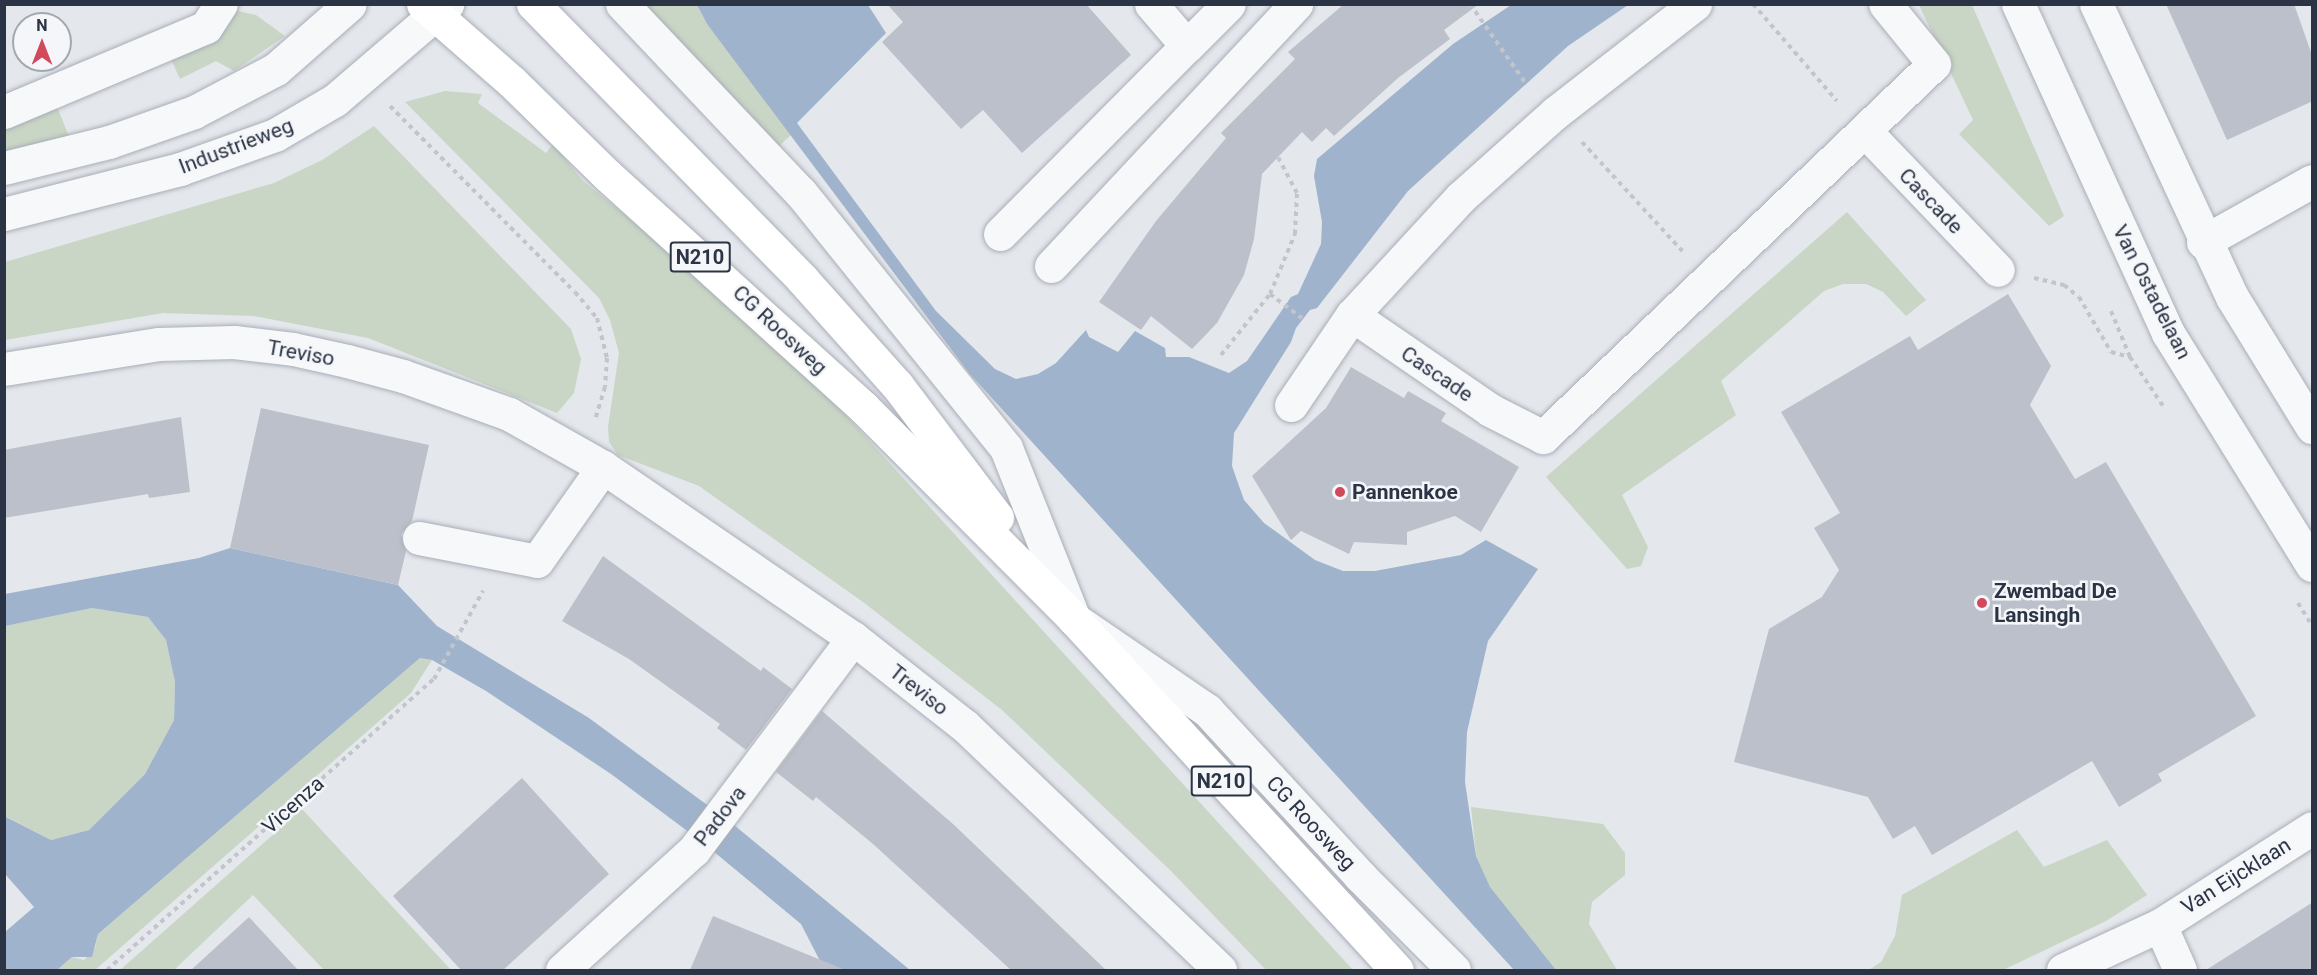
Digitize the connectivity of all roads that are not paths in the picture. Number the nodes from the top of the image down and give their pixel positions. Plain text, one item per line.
1 (221, 4) edge
2 (350, 4) edge
3 (533, 4) edge
4 (622, 4) edge
5 (1151, 4) edge
6 (1230, 4) edge
7 (1296, 4) edge
8 (1695, 4) edge
9 (1885, 4) edge
10 (2018, 4) edge
11 (2096, 4) edge
12 (436, 8) edge
13 (1187, 46) junction
14 (4, 112) edge
15 (1865, 131) junction
16 (4, 168) edge
17 (2313, 181) edge
18 (4, 214) edge
19 (1000, 234) dead end
20 (2203, 242) junction
21 (1051, 266) dead end
22 (1998, 270) road end
23 (1352, 315) junction
24 (4, 369) edge
25 (1292, 405) dead end
26 (2313, 427) edge
27 (592, 461) junction
28 (419, 538) dead end
29 (2313, 565) edge
30 (1074, 619) junction
31 (852, 638) junction
32 (2313, 828) edge
33 (2160, 925) junction
34 (562, 970) edge
35 (1220, 970) edge
36 (1397, 970) edge
37 (1454, 970) edge
38 (2063, 970) edge
39 (2180, 970) edge

1 - 14 street
2 - 16 street
3 - 30 main road, CG Roosweg / N210
4 - 30 street, CG Roosweg / N210
5 - 13 street
6 - 13 street
7 - 21 street
8 - 23 street
9 - 15 street, Cascade
10 - 29 street, Van Ostadelaan
11 - 20 street
12 - 18 street, Industrieweg
12 - 30 main road, CG Roosweg / N210
13 - 19 street
15 - 22 street, Cascade
15 - 23 street, Cascade
17 - 20 street
20 - 26 street
23 - 25 street
24 - 27 street, Treviso
27 - 28 street
27 - 31 street, Treviso
30 - 36 main road, CG Roosweg / N210
30 - 37 street, CG Roosweg / N210
31 - 34 street, Padova
31 - 35 street, Treviso
32 - 33 street, Van Eijcklaan
33 - 38 street, Van Eijcklaan
33 - 39 street, Van Eijcklaan

